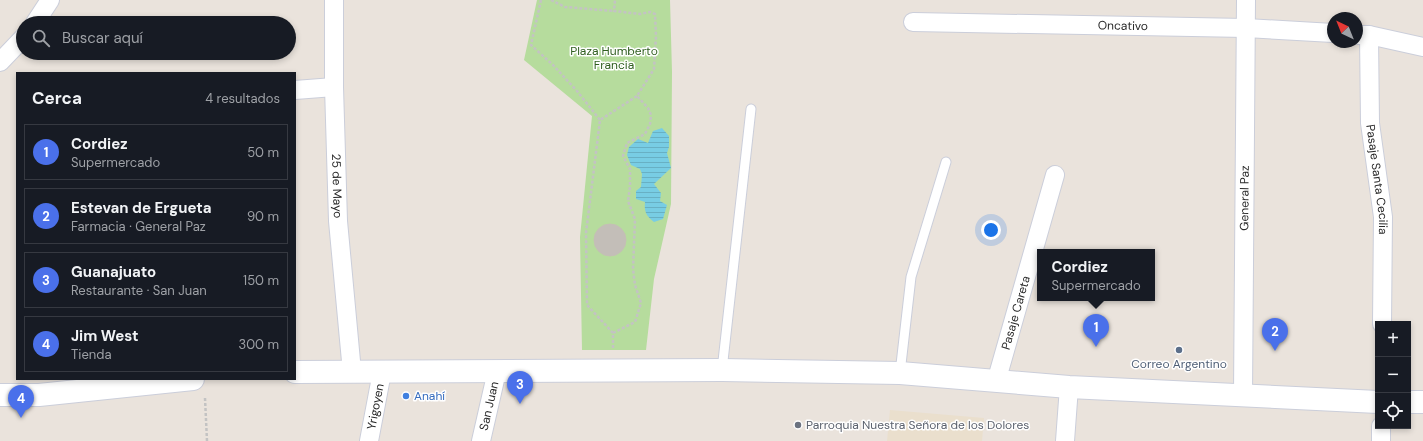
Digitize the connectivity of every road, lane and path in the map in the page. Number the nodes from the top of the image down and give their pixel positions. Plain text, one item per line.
1 (50, 0) edge
2 (334, 0) edge
3 (541, 0) edge
4 (551, 0) edge
5 (615, 0) edge
6 (1246, 0) edge
7 (614, 11) junction
8 (40, 16) edge
9 (913, 22) dead end
10 (1246, 28) junction
11 (1327, 33) edge
12 (1363, 35) edge
13 (16, 45) edge
14 (1423, 47) edge
15 (0, 62) edge
16 (334, 87) junction
17 (296, 90) edge
18 (637, 96) junction
19 (751, 110) dead end
20 (600, 120) junction
21 (946, 162) dead end
22 (1055, 175) dead end
23 (1382, 321) edge
24 (613, 333) junction
25 (610, 370) junction
26 (722, 370) junction
27 (497, 371) junction
28 (296, 372) edge
29 (352, 372) junction
30 (382, 372) junction
31 (900, 373) junction
32 (996, 382) junction
33 (1069, 386) junction
34 (199, 387) edge
35 (0, 395) edge
36 (1243, 396) junction
37 (1375, 402) edge
38 (1411, 402) edge
39 (1423, 402) edge
40 (1380, 429) edge
41 (207, 441) edge
42 (369, 441) edge
43 (481, 441) edge
44 (1065, 441) edge
45 (1380, 441) edge

1 - 8 street
2 - 16 street, 25 de Mayo
3 - 20 path
4 - 7 path
5 - 7 path
6 - 10 street, General Paz
7 - 18 path
9 - 10 street, Oncativo
10 - 11 street, Oncativo
10 - 36 street, General Paz
12 - 14 street
12 - 23 street, Pasaje Santa Cecilia
13 - 15 street
16 - 17 street
16 - 29 street, 25 de Mayo
18 - 20 path
18 - 24 path
19 - 26 lane
20 - 24 path
21 - 31 lane
22 - 32 street, Pasaje Careta
24 - 25 path
25 - 26 main road
25 - 27 main road
26 - 31 main road
27 - 30 main road
27 - 43 street, San Juan
28 - 29 main road
29 - 30 main road
30 - 42 street, Yrigoyen
31 - 32 main road
32 - 33 main road
33 - 36 main road
33 - 44 street
34 - 35 main road
34 - 41 path
36 - 37 main road
38 - 39 main road
40 - 45 street

